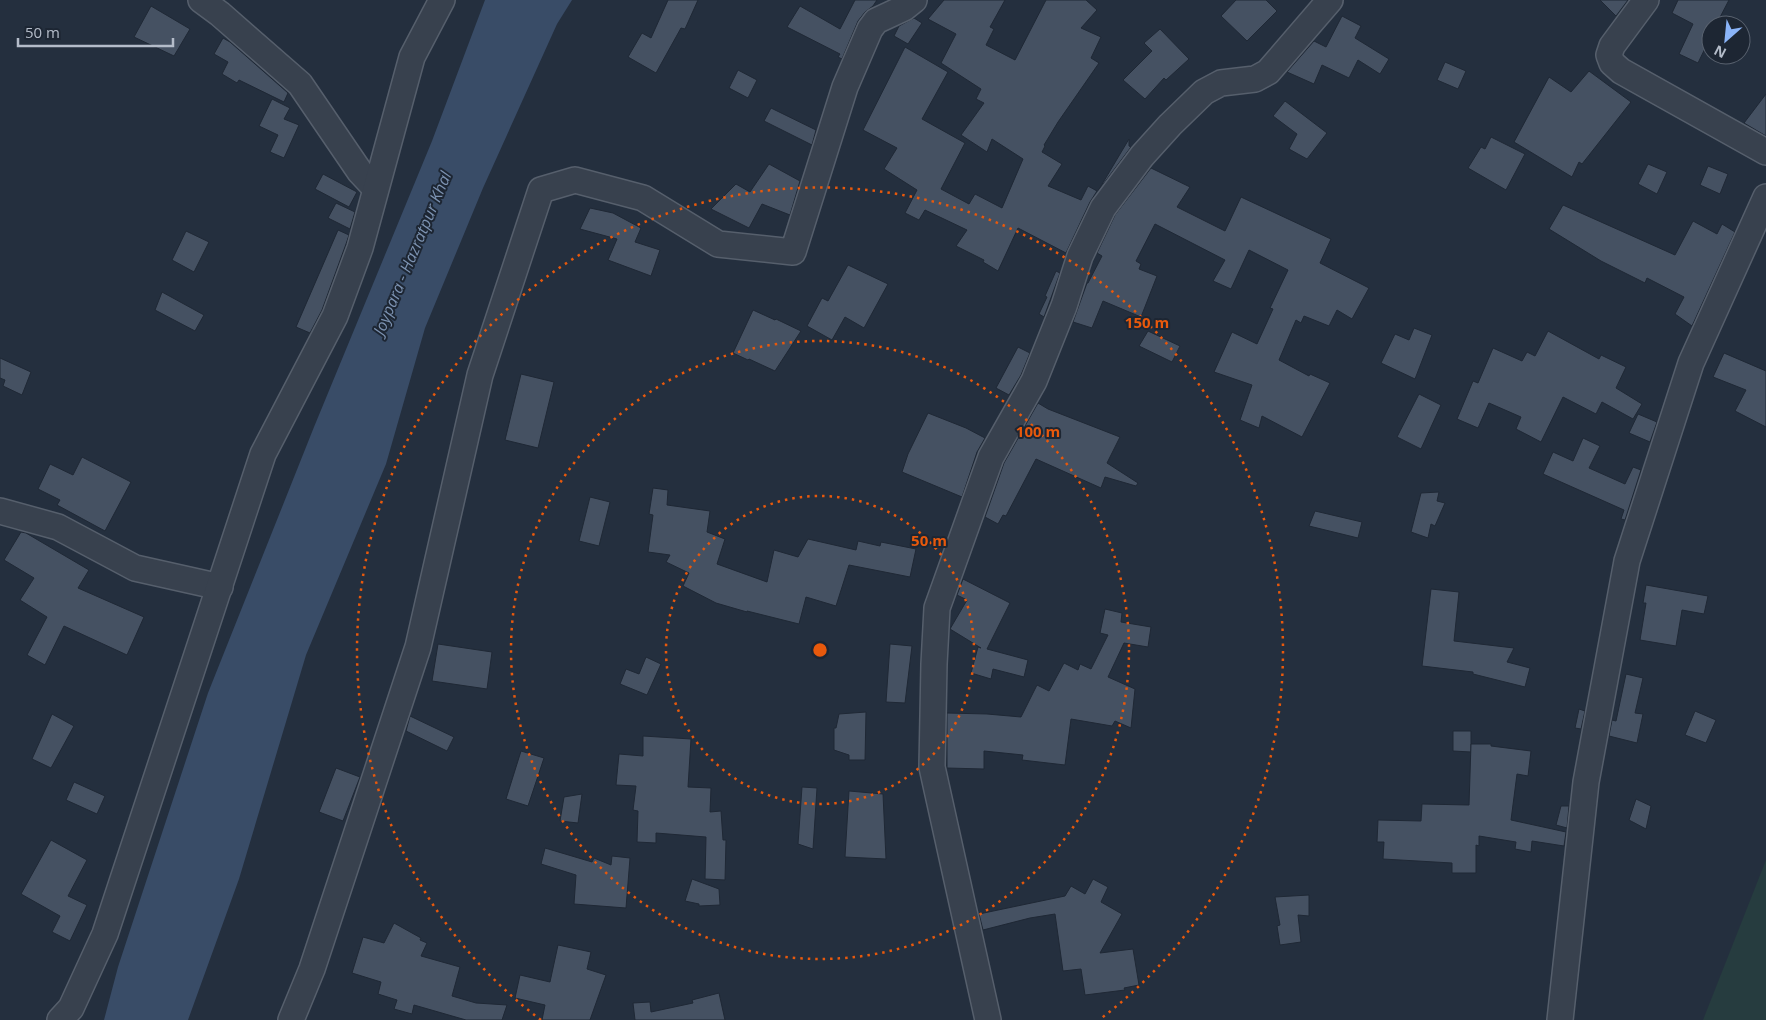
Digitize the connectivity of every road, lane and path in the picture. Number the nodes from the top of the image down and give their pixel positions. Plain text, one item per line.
1 (201, 0) edge
2 (442, 0) edge
3 (914, 0) edge
4 (1330, 0) edge
5 (1646, 0) edge
6 (1766, 152) edge
7 (376, 188) junction
8 (1766, 197) edge
9 (0, 511) edge
10 (220, 587) junction
11 (60, 1020) edge
12 (291, 1020) edge
13 (988, 1020) edge
14 (1560, 1020) edge

1 - 7 street
2 - 7 street
3 - 12 street
4 - 13 street
5 - 6 street
7 - 10 street
8 - 14 street
9 - 10 street
10 - 11 street

